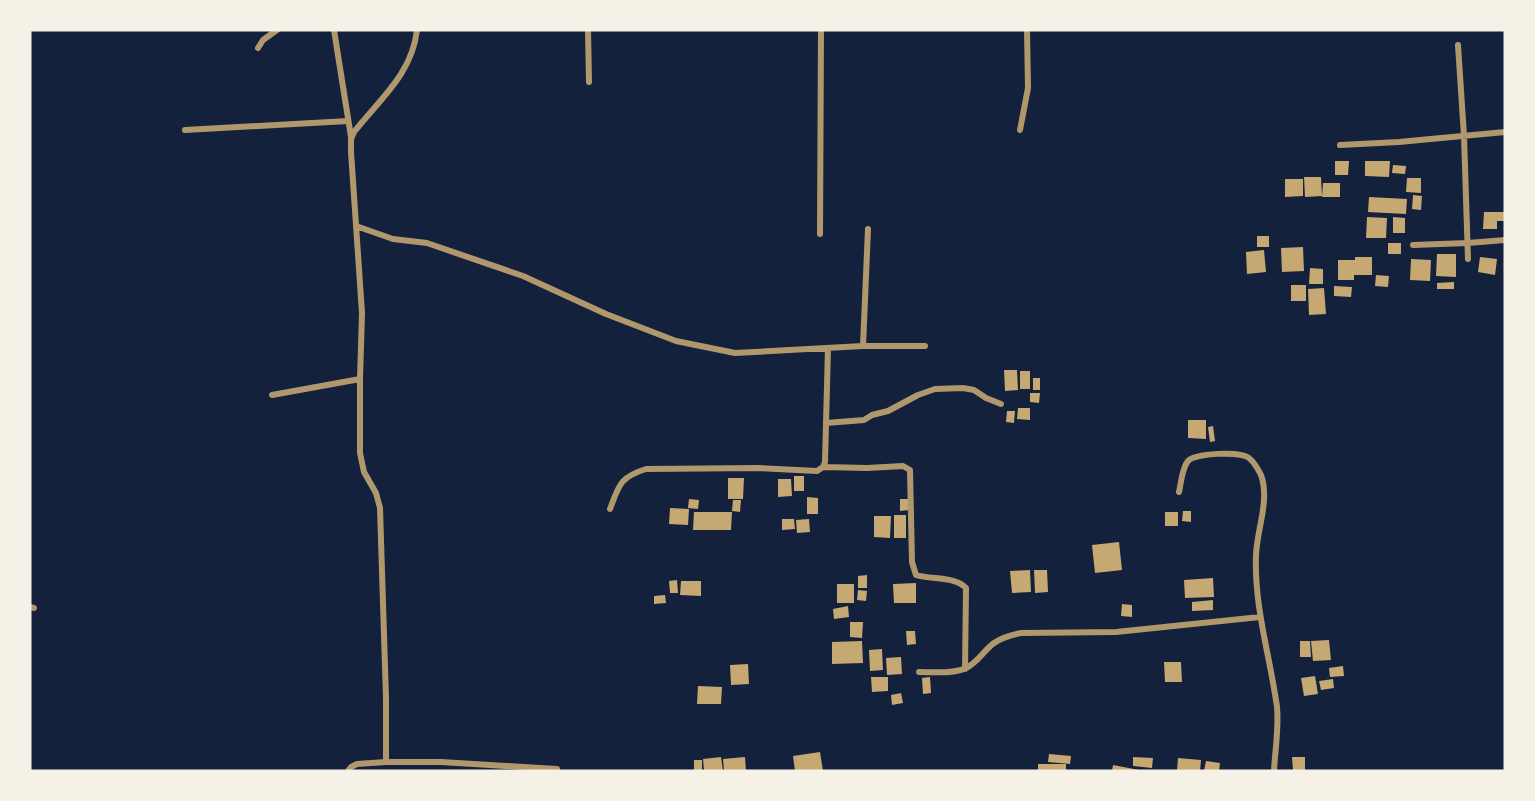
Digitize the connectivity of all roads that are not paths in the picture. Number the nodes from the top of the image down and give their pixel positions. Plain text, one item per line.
1 (277, 30) edge
2 (334, 30) edge
3 (417, 30) edge
4 (588, 30) edge
5 (821, 30) edge
6 (1027, 30) edge
7 (1458, 45) dead end
8 (258, 48) dead end
9 (589, 82) dead end
10 (348, 121) junction
11 (185, 130) dead end
12 (1020, 130) dead end
13 (1505, 132) edge
14 (1464, 135) junction
15 (351, 139) junction
16 (1340, 145) dead end
17 (356, 226) junction
18 (868, 229) dead end
19 (820, 234) dead end
20 (1505, 240) edge
21 (1468, 243) junction
22 (1413, 245) dead end
23 (1468, 259) dead end
24 (863, 346) junction
25 (925, 346) dead end
26 (828, 348) junction
27 (360, 379) junction
28 (272, 395) dead end
29 (1001, 404) dead end
30 (826, 423) junction
31 (823, 467) junction
32 (1179, 492) dead end
33 (610, 509) dead end
34 (1260, 617) junction
35 (965, 669) junction
36 (919, 672) dead end
37 (386, 762) junction
38 (557, 769) dead end
39 (348, 771) edge
40 (1274, 771) edge

1 - 8 street
2 - 10 street
3 - 15 street
4 - 9 street
5 - 19 street
6 - 12 street
7 - 14 street
10 - 11 street
10 - 15 street
13 - 14 street
14 - 16 street
14 - 21 street
15 - 17 street
17 - 26 street
17 - 27 street
18 - 24 street
20 - 21 street
21 - 22 street
21 - 23 street
24 - 25 street
24 - 26 street
26 - 30 street
27 - 28 street
27 - 37 street
29 - 30 street
30 - 31 street
31 - 33 street
31 - 35 street
32 - 34 street
34 - 35 street
34 - 40 street
35 - 36 street
37 - 38 street
37 - 39 street

